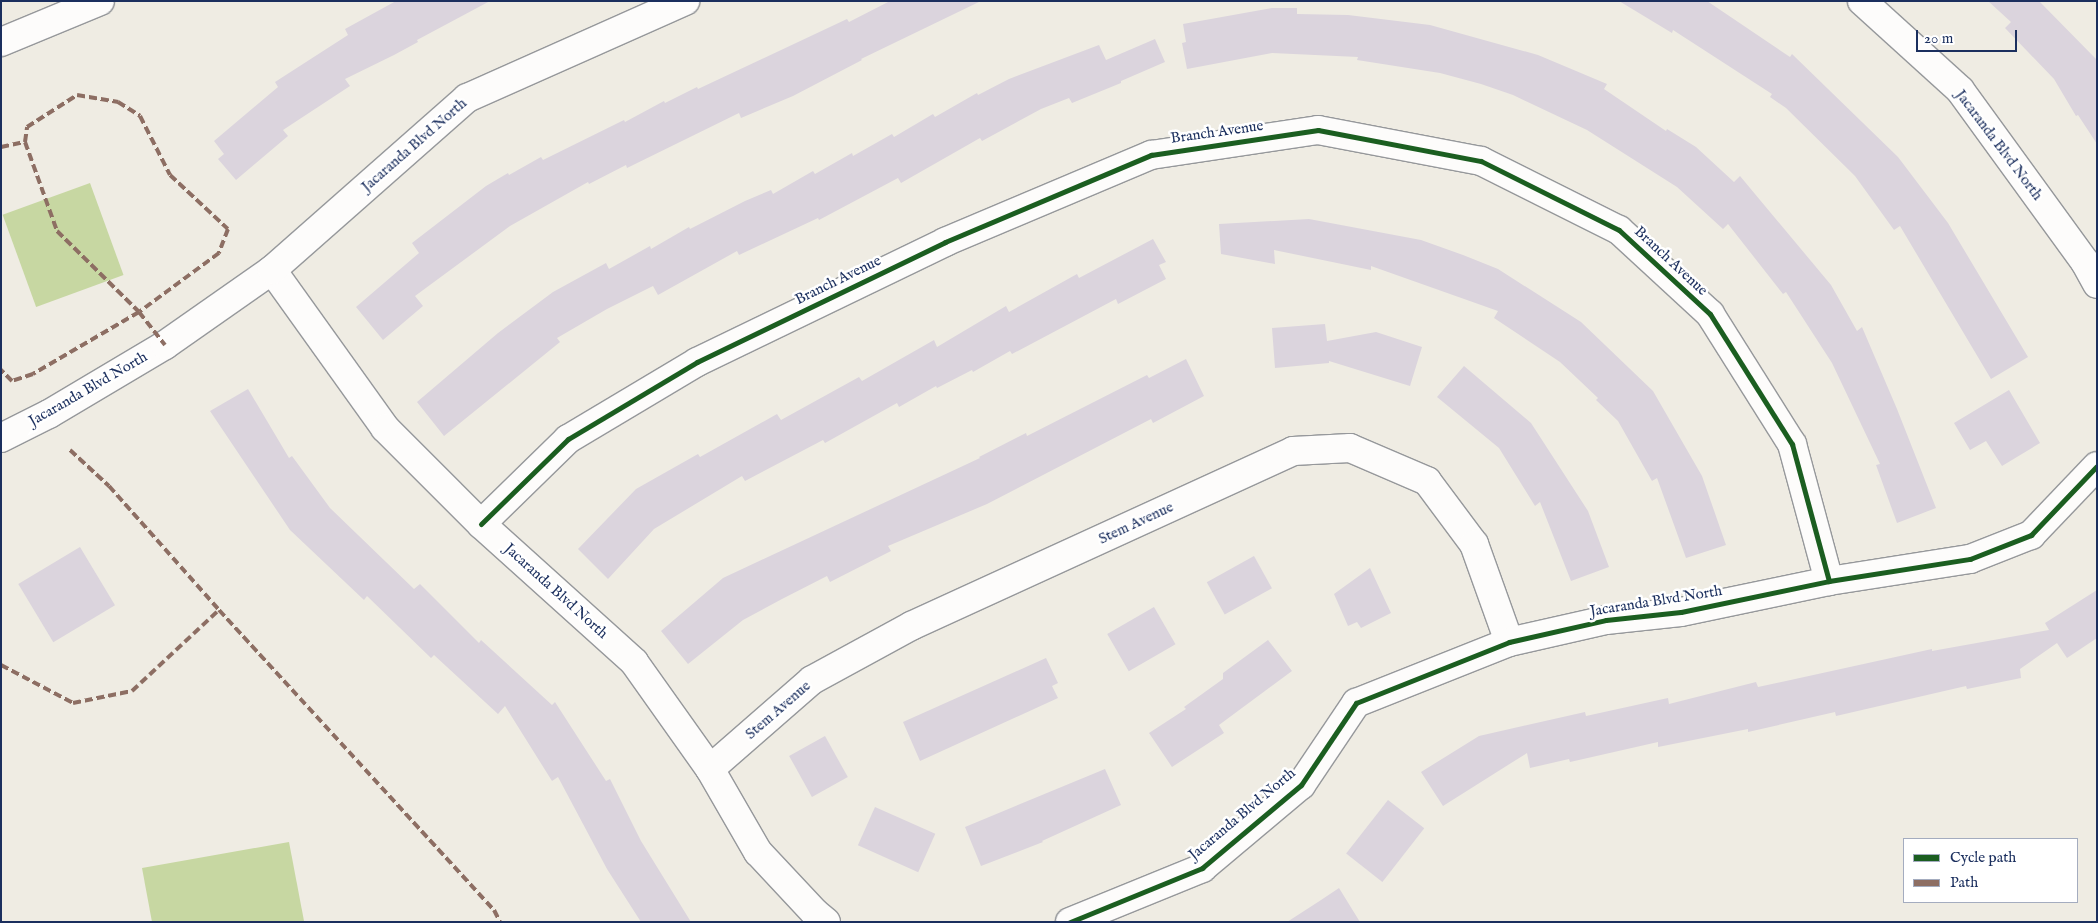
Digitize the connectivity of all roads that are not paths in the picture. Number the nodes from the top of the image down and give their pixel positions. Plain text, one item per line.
1 (100, 1) edge
2 (685, 1) edge
3 (1862, 1) edge
4 (1, 42) edge
5 (272, 270) junction
6 (2097, 284) edge
7 (1, 438) edge
8 (2097, 466) edge
9 (481, 524) junction
10 (1829, 580) junction
11 (1509, 642) junction
12 (710, 769) junction
13 (826, 922) edge
14 (1070, 922) edge

1 - 4 street
2 - 5 street, Jacaranda Blvd North
3 - 6 street, Jacaranda Blvd North
5 - 7 street, Jacaranda Blvd North
5 - 9 street, Jacaranda Blvd North
8 - 10 street, Jacaranda Blvd North
9 - 10 street, Branch Avenue
9 - 12 street, Jacaranda Blvd North
10 - 11 street, Jacaranda Blvd North
11 - 12 street, Stem Avenue
11 - 14 street, Jacaranda Blvd North
12 - 13 street, Jacaranda Blvd North

